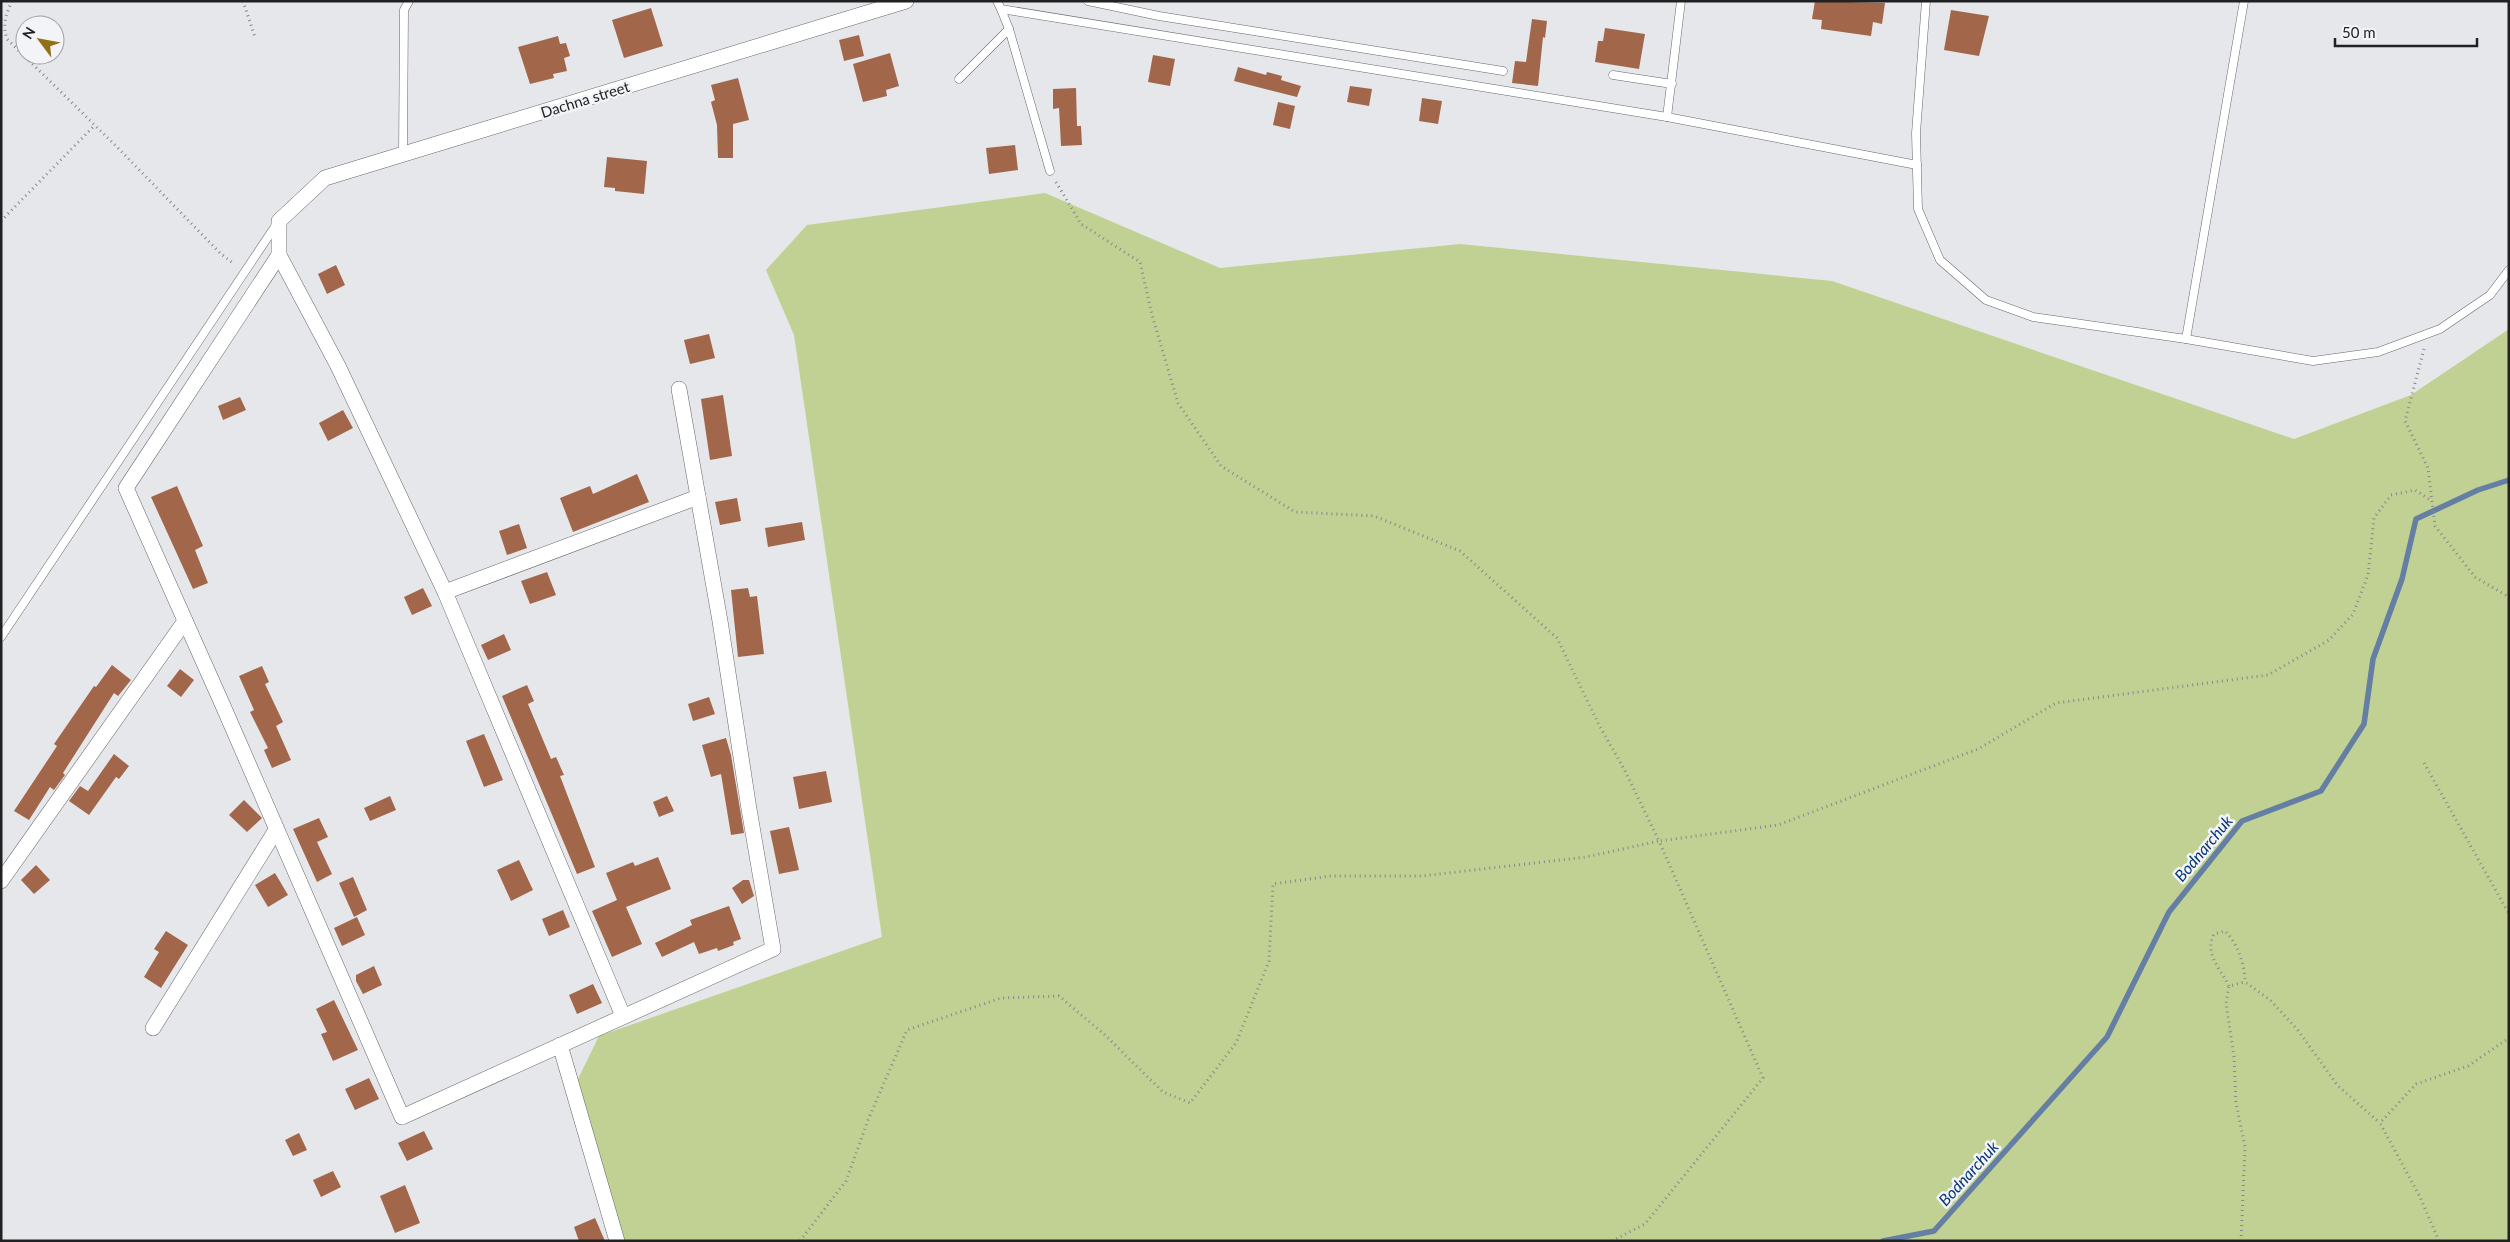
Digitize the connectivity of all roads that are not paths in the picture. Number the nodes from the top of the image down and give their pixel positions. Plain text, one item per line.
1 (409, 1) edge
2 (906, 1) edge
3 (997, 1) edge
4 (1088, 1) edge
5 (1681, 1) edge
6 (1926, 1) edge
7 (2244, 1) edge
8 (1001, 10) junction
9 (1009, 29) junction
10 (1503, 71) dead end
11 (1613, 75) dead end
12 (959, 79) dead end
13 (1672, 84) junction
14 (1667, 117) junction
15 (403, 154) junction
16 (1917, 164) junction
17 (1050, 171) road end
18 (279, 221) junction
19 (279, 255) junction
20 (2509, 270) edge
21 (2186, 338) junction
22 (679, 389) dead end
23 (698, 497) junction
24 (445, 592) junction
25 (185, 621) junction
26 (1, 637) edge
27 (276, 830) junction
28 (1, 881) edge
29 (623, 1016) junction
30 (153, 1028) dead end
31 (560, 1045) junction
32 (617, 1241) edge

1 - 15 lane
2 - 15 street, Dachna street
3 - 8 lane
4 - 10 lane
5 - 13 lane
6 - 16 lane
7 - 21 lane
8 - 9 lane
8 - 14 lane
9 - 12 lane
9 - 17 lane
11 - 13 lane
13 - 14 lane
14 - 16 lane
15 - 18 street, Dachna street
16 - 21 lane
18 - 19 street
18 - 26 lane
19 - 24 street
19 - 25 street
20 - 21 lane
22 - 23 street
23 - 24 street
23 - 29 street
24 - 29 street
25 - 27 street
25 - 28 street
27 - 30 street
27 - 31 street
29 - 31 street
31 - 32 street

